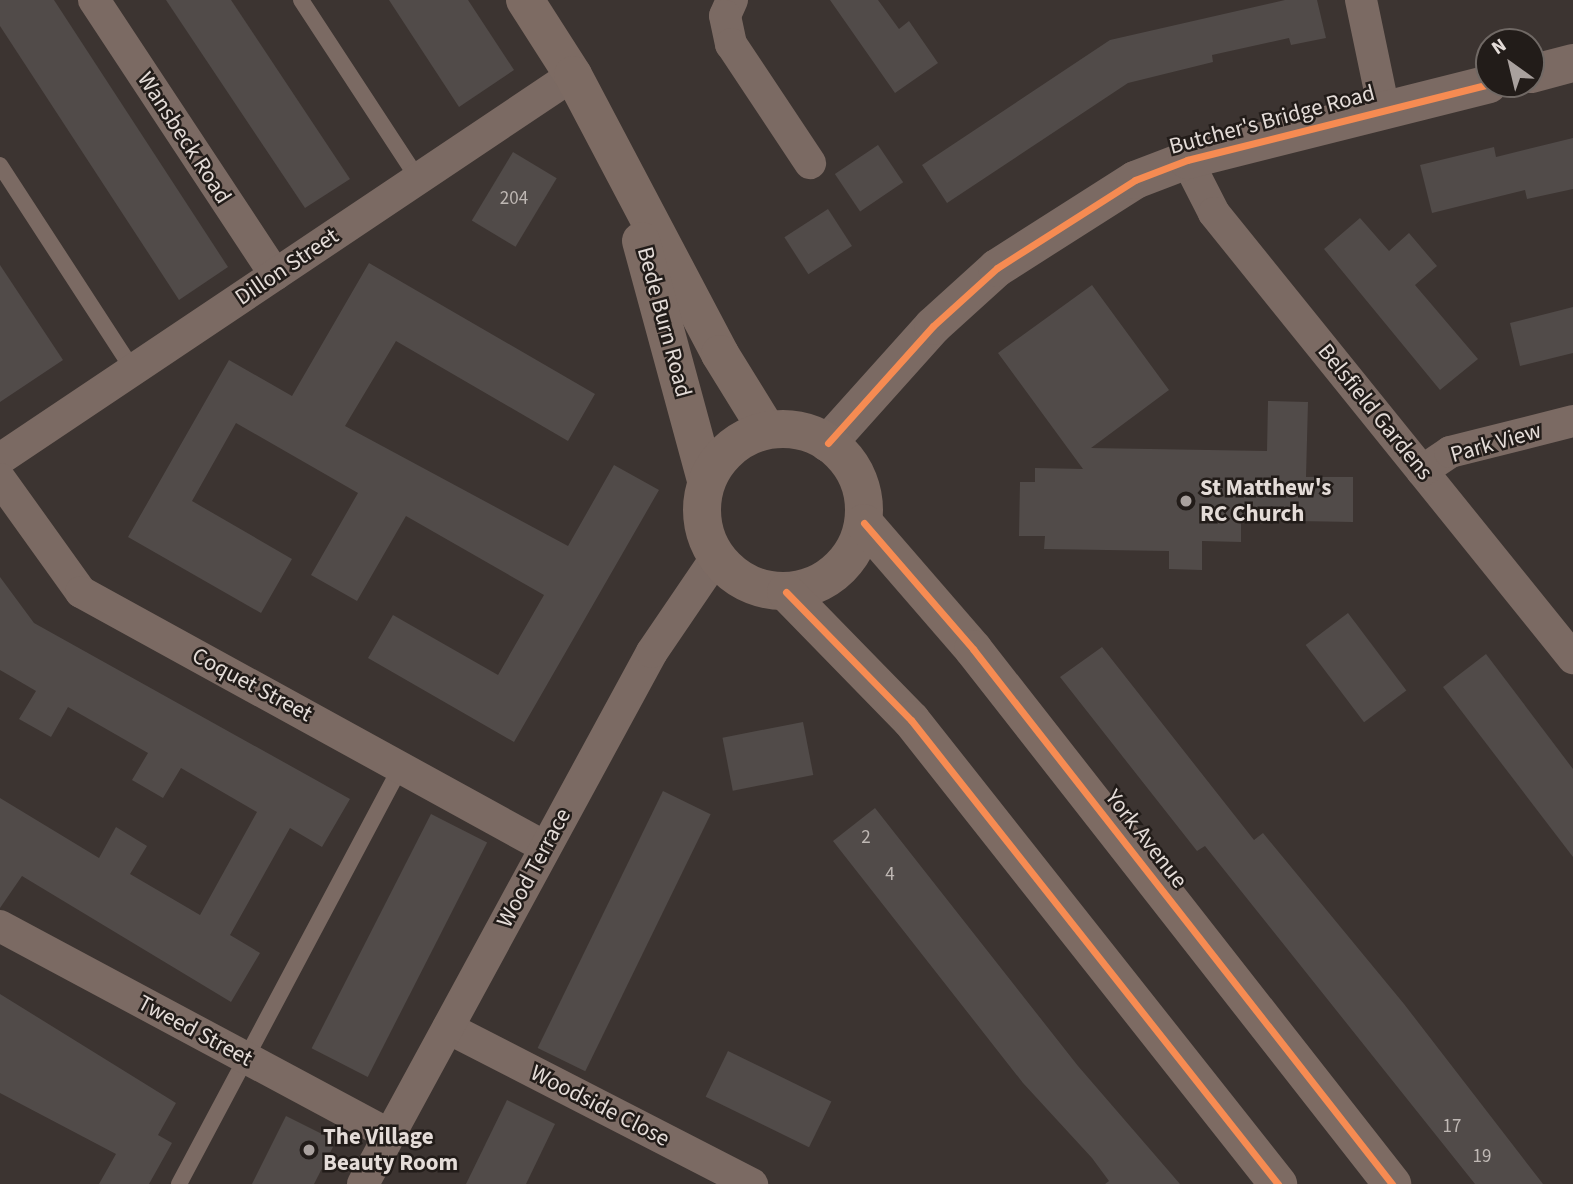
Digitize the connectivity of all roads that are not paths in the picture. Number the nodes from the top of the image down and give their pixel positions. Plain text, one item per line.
1 (93, 0) edge
2 (301, 0) edge
3 (525, 0) edge
4 (732, 0) edge
5 (1361, 0) edge
6 (1573, 63) edge
7 (1545, 70) edge
8 (573, 75) junction
9 (1475, 87) edge
10 (1384, 110) junction
11 (1187, 160) junction
12 (810, 163) dead end
13 (620, 164) junction
14 (0, 165) edge
15 (418, 179) junction
16 (275, 275) junction
17 (133, 370) junction
18 (1573, 421) edge
19 (767, 430) junction
20 (828, 443) junction
21 (0, 459) edge
22 (1422, 471) junction
23 (0, 478) edge
24 (706, 480) junction
25 (864, 523) junction
26 (716, 558) junction
27 (786, 592) junction
28 (1573, 658) edge
29 (401, 766) junction
30 (545, 847) junction
31 (0, 926) edge
32 (448, 1028) junction
33 (242, 1056) junction
34 (390, 1135) junction
35 (178, 1184) edge
36 (363, 1184) edge
37 (752, 1184) edge
38 (1278, 1184) edge
39 (1392, 1184) edge

1 - 16 street, Wansbeck Road
2 - 15 lane
3 - 8 main road, Bede Burn Road
4 - 12 street
5 - 10 street
6 - 7 street
8 - 13 main road, Bede Burn Road
8 - 15 street, Dillon Street
9 - 10 street, Butcher's Bridge Road
10 - 11 street, Butcher's Bridge Road
11 - 20 street, Butcher's Bridge Road
11 - 22 street, Belsfield Gardens
13 - 19 main road, Bede Burn Road
13 - 24 main road, Bede Burn Road
14 - 17 lane
15 - 16 street, Dillon Street
16 - 17 street, Dillon Street
17 - 21 street, Dillon Street
18 - 22 street, Park View
19 - 20 main road
19 - 24 main road
20 - 25 main road
22 - 28 street, Belsfield Gardens
23 - 29 street, Coquet Street
24 - 26 main road
25 - 27 main road
25 - 39 main road, York Avenue
26 - 27 main road
26 - 30 street, Wood Terrace
27 - 38 main road
29 - 30 street, Coquet Street
29 - 33 lane
30 - 32 street, Wood Terrace
31 - 33 street, Tweed Street
32 - 34 street, Wood Terrace
32 - 37 street, Woodside Close
33 - 34 street, Tweed Street
33 - 35 lane
34 - 36 street, Wood Terrace

